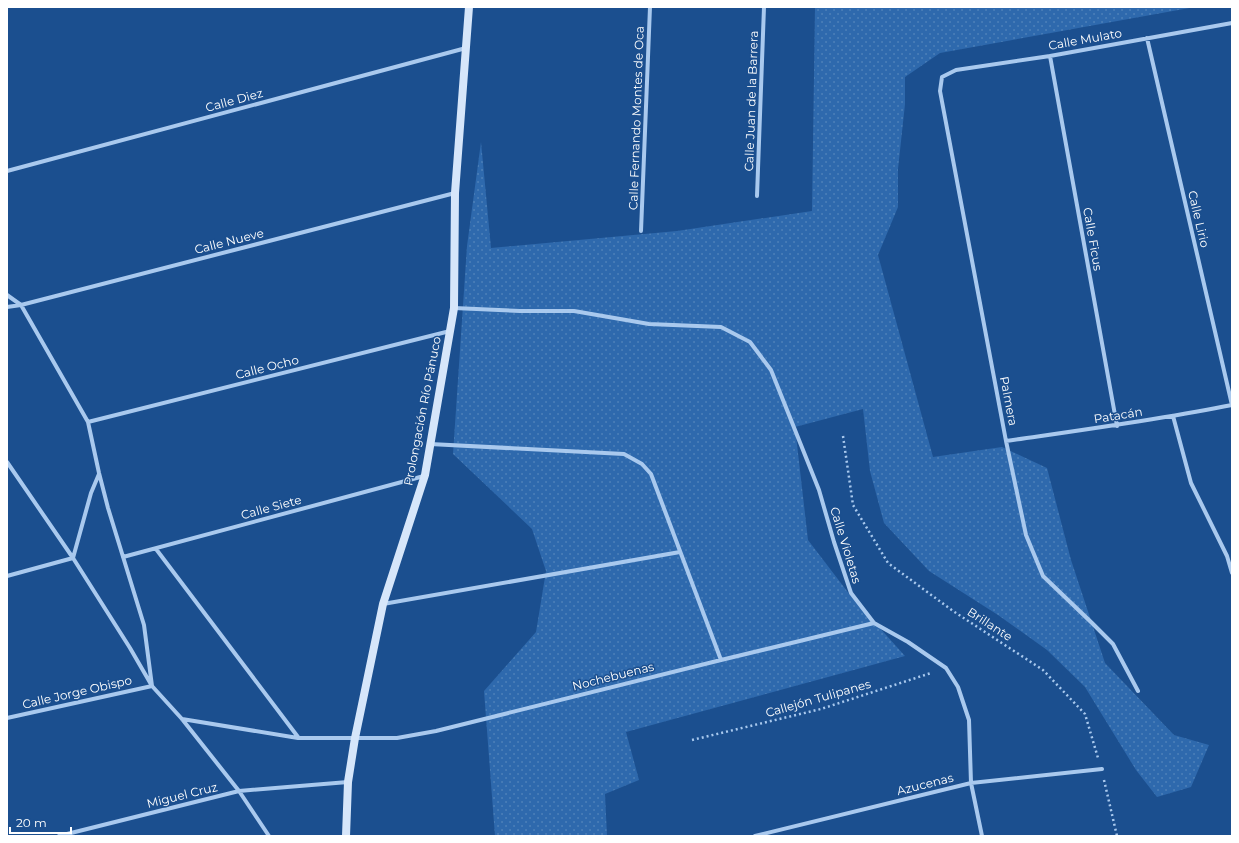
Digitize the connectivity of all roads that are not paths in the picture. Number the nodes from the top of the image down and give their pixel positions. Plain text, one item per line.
1 (469, 7) edge
2 (650, 7) edge
3 (764, 7) edge
4 (1232, 23) edge
5 (1147, 38) junction
6 (466, 48) junction
7 (1050, 56) junction
8 (942, 77) joint
9 (7, 171) edge
10 (455, 193) junction
11 (757, 196) dead end
12 (641, 231) dead end
13 (7, 295) edge
14 (21, 305) junction
15 (7, 307) edge
16 (454, 308) junction
17 (450, 331) junction
18 (1232, 405) edge
19 (1173, 416) junction
20 (88, 422) junction
21 (1117, 426) junction
22 (1006, 441) junction
23 (430, 444) junction
24 (7, 462) edge
25 (99, 473) junction
26 (425, 475) junction
27 (156, 549) junction
28 (680, 552) junction
29 (123, 557) junction
30 (73, 558) junction
31 (1232, 573) edge
32 (7, 576) edge
33 (383, 604) junction
34 (874, 623) junction
35 (720, 660) junction
36 (152, 686) junction
37 (1138, 691) dead end
38 (7, 718) edge
39 (182, 719) junction
40 (298, 738) junction
41 (356, 738) junction
42 (1102, 769) road end
43 (348, 782) junction
44 (971, 783) junction
45 (239, 791) junction
46 (59, 836) edge
47 (269, 836) edge
48 (346, 836) edge
49 (755, 836) edge
50 (982, 836) edge

1 - 6 street, Prolongación Río Pánuco
2 - 12 street, Calle Fernando Montes de Oca
3 - 11 street, Calle Juan de la Barrera
4 - 5 street, Calle Mulato
5 - 7 street, Calle Mulato
5 - 18 street, Calle Lirio
6 - 9 street, Calle Diez
6 - 10 street, Prolongación Río Pánuco
7 - 8 street, Calle Mulato
7 - 21 street, Calle Ficus
8 - 22 street, Palmera
10 - 14 street, Calle Nueve
10 - 16 street, Prolongación Río Pánuco
13 - 14 street
14 - 15 street, Calle Nueve
14 - 20 street
16 - 17 street, Prolongación Río Pánuco
16 - 34 street, Calle Violetas
17 - 20 street, Calle Ocho
17 - 23 street, Prolongación Río Pánuco
18 - 19 street, Patacán
19 - 21 street, Patacán
19 - 31 street
20 - 25 street
21 - 22 street, Patacán
22 - 37 street, Palmera
23 - 26 street, Prolongación Río Pánuco
23 - 28 street
24 - 30 street
25 - 29 street
25 - 30 street
26 - 27 street, Calle Siete
26 - 33 street, Prolongación Río Pánuco
27 - 29 street, Calle Siete
27 - 40 street
28 - 33 street
28 - 35 street
29 - 36 street
30 - 32 street
30 - 36 street
33 - 41 street, Prolongación Río Pánuco
34 - 35 street, Nochebuenas
34 - 44 street, Calle Violetas
35 - 41 street, Nochebuenas
36 - 38 street, Calle Jorge Obispo
36 - 39 street
39 - 40 street, Nochebuenas
39 - 45 street
40 - 41 street, Nochebuenas
41 - 43 street, Prolongación Río Pánuco
42 - 44 street, Azucenas
43 - 45 street, Miguel Cruz
43 - 48 street, Prolongación Río Pánuco
44 - 49 street, Azucenas
44 - 50 street, Calle Violetas
45 - 46 street, Miguel Cruz
45 - 47 street

